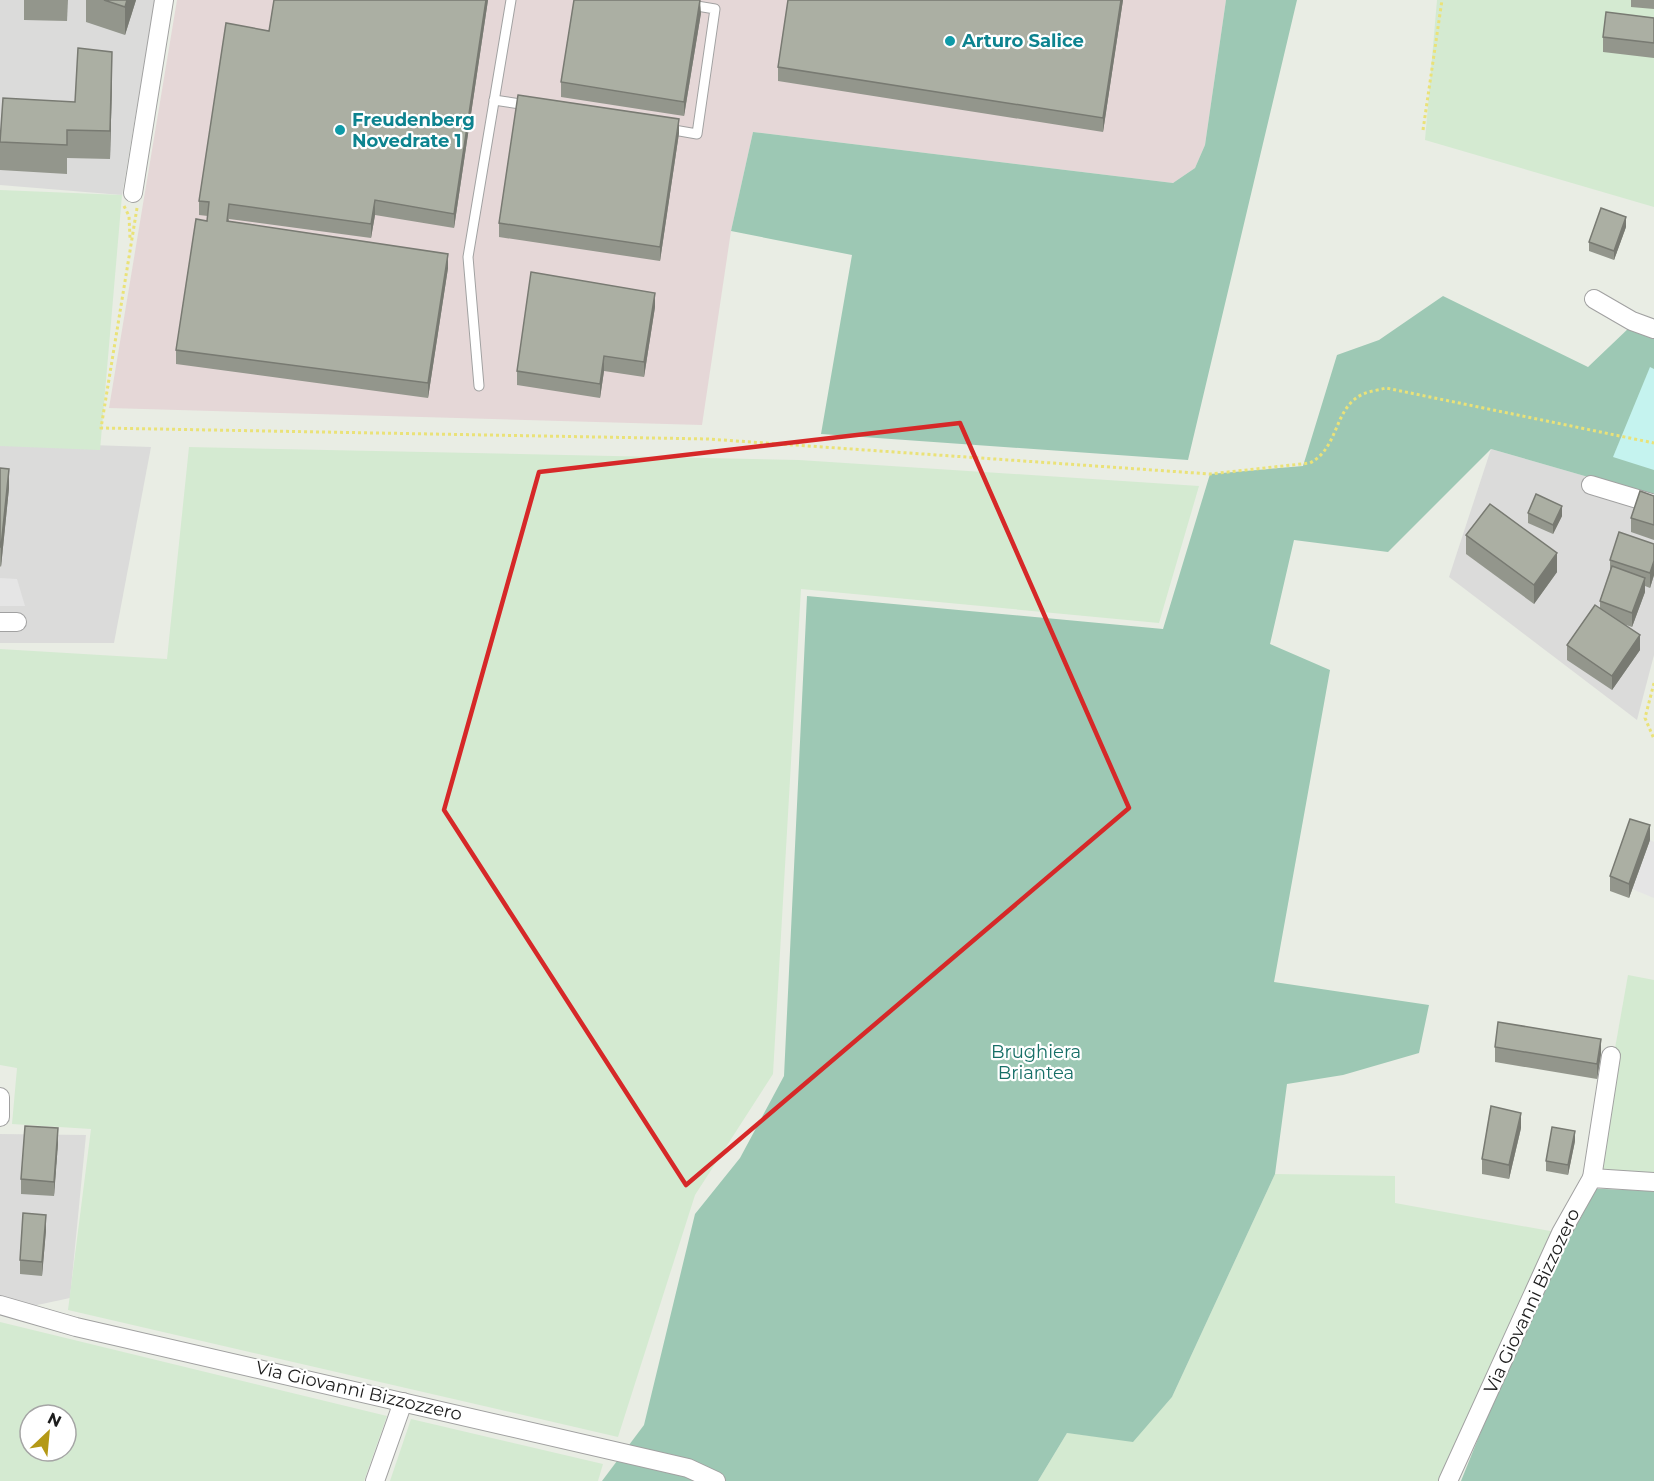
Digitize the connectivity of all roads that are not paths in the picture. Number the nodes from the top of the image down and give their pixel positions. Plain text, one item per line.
1 (164, 0) edge
2 (511, 0) edge
3 (683, 3) edge
4 (494, 100) junction
5 (539, 107) edge
6 (652, 126) edge
7 (133, 193) road end
8 (1594, 299) dead end
9 (1654, 329) edge
10 (479, 386) dead end
11 (1591, 485) dead end
12 (1654, 504) edge
13 (1611, 1056) dead end
14 (0, 1097) edge
15 (0, 1117) edge
16 (1592, 1178) junction
17 (1654, 1182) edge
18 (0, 1305) edge
19 (404, 1402) junction
20 (375, 1481) edge
21 (716, 1481) edge
22 (1448, 1481) edge

1 - 7 street
2 - 4 lane
3 - 6 lane
4 - 5 lane
4 - 10 lane
8 - 9 street
11 - 12 street
13 - 16 street
14 - 15 street
16 - 17 street
16 - 22 street, Via Giovanni Bizzozero
18 - 19 street, Via Giovanni Bizzozzero
19 - 20 street
19 - 21 street, Via Giovanni Bizzozzero

